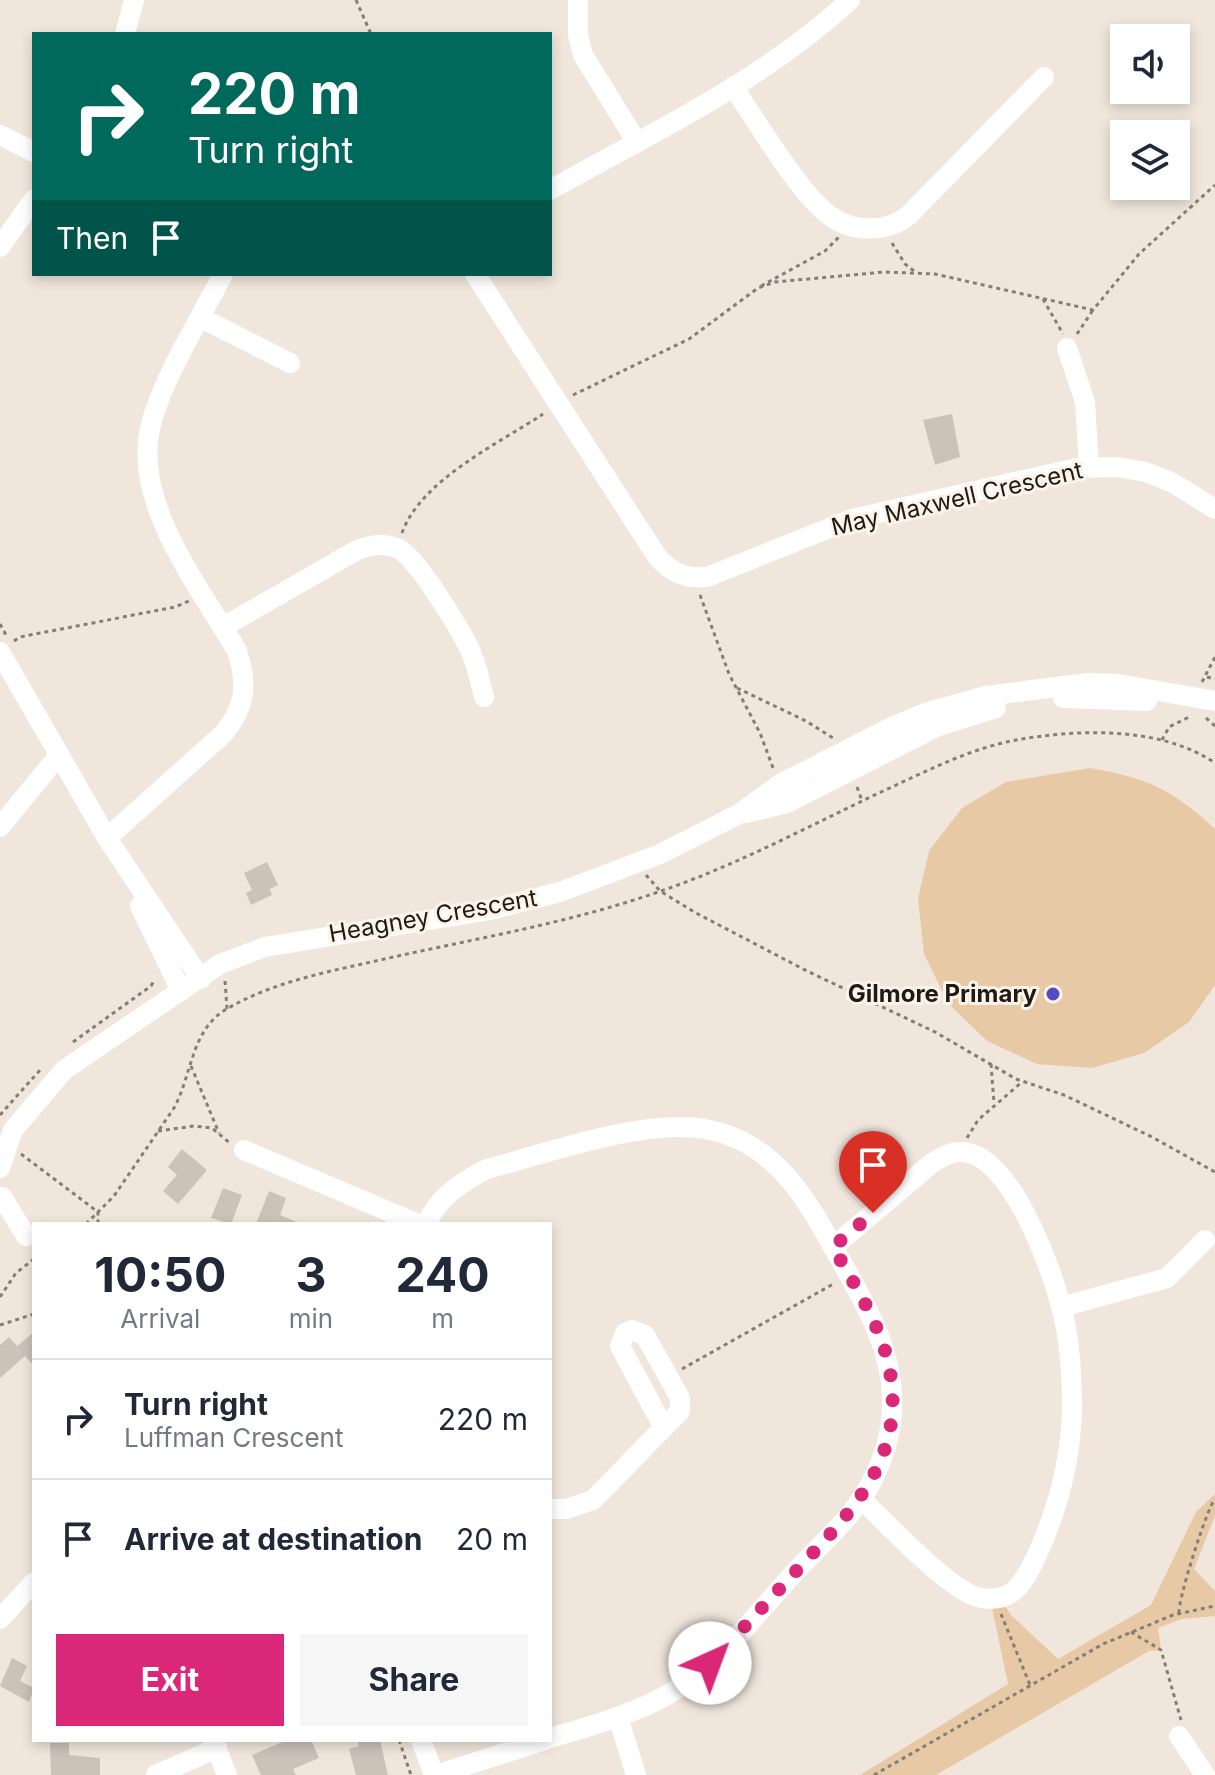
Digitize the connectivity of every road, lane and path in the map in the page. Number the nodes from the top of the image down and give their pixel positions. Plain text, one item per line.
1 (134, 0) edge
2 (356, 0) edge
3 (578, 0) edge
4 (850, 0) edge
5 (126, 32) edge
6 (370, 32) edge
7 (1044, 77) dead end
8 (733, 87) junction
9 (0, 135) edge
10 (636, 141) junction
11 (32, 151) edge
12 (1215, 185) edge
13 (552, 189) edge
14 (32, 202) edge
15 (847, 224) junction
16 (887, 226) junction
17 (0, 247) edge
18 (918, 273) junction
19 (222, 276) edge
20 (476, 276) edge
21 (758, 288) junction
22 (1040, 297) junction
23 (1093, 310) junction
24 (201, 318) junction
25 (1067, 348) junction
26 (290, 363) dead end
27 (558, 405) junction
28 (1089, 467) junction
29 (1215, 509) edge
30 (398, 548) junction
31 (695, 578) junction
32 (204, 594) junction
33 (0, 624) edge
34 (223, 627) junction
35 (19, 637) junction
36 (2, 649) edge
37 (1215, 657) edge
38 (1207, 677) junction
39 (1215, 679) edge
40 (1196, 686) dead end
41 (737, 688) junction
42 (484, 697) dead end
43 (1210, 713) edge
44 (1162, 740) junction
45 (836, 742) dead end
46 (59, 755) junction
47 (1215, 763) edge
48 (775, 775) dead end
49 (0, 827) edge
50 (107, 838) junction
51 (641, 862) junction
52 (660, 891) junction
53 (208, 973) junction
54 (178, 985) junction
55 (227, 1009) junction
56 (991, 1064) junction
57 (191, 1066) junction
58 (1022, 1082) junction
59 (29, 1103) junction
60 (994, 1105) junction
61 (0, 1128) edge
62 (158, 1131) junction
63 (220, 1134) junction
64 (244, 1150) joint
65 (962, 1152) junction
66 (22, 1155) dead end
67 (0, 1168) edge
68 (1215, 1172) edge
69 (1, 1200) edge
70 (98, 1212) junction
71 (88, 1222) edge
72 (98, 1222) edge
73 (413, 1222) edge
74 (427, 1222) edge
75 (0, 1232) edge
76 (31, 1239) edge
77 (1205, 1240) dead end
78 (833, 1247) junction
79 (32, 1261) edge
80 (849, 1275) junction
81 (0, 1297) edge
82 (1061, 1307) junction
83 (32, 1315) edge
84 (0, 1325) edge
85 (667, 1374) junction
86 (664, 1428) junction
87 (861, 1499) junction
88 (1215, 1499) edge
89 (552, 1509) edge
90 (32, 1584) edge
91 (996, 1599) junction
92 (1215, 1606) edge
93 (1179, 1613) junction
94 (0, 1619) edge
95 (1131, 1632) junction
96 (1030, 1685) junction
97 (618, 1717) junction
98 (552, 1738) edge
99 (1181, 1739) joint
100 (400, 1742) edge
101 (422, 1742) edge
102 (539, 1742) edge
103 (215, 1744) edge
104 (156, 1775) edge
105 (227, 1775) edge
106 (411, 1775) edge
107 (435, 1775) edge
108 (636, 1775) edge
109 (874, 1775) edge
110 (1205, 1775) edge

1 - 5 street
2 - 6 path
3 - 10 street
4 - 8 street
7 - 16 street
8 - 10 street
8 - 15 street
9 - 11 street
10 - 13 street
12 - 23 path
14 - 17 street
15 - 16 street
15 - 21 path
16 - 18 path
18 - 21 path
18 - 22 path
19 - 24 street
20 - 27 street
21 - 27 path
22 - 23 path
22 - 25 path
23 - 25 path
24 - 26 street
24 - 32 street
25 - 28 street
27 - 30 path
27 - 31 street
28 - 29 street, May Maxwell Crescent
28 - 31 street, May Maxwell Crescent
30 - 34 street
30 - 42 street
31 - 41 path
32 - 34 street
32 - 35 path
33 - 36 path
34 - 50 street
35 - 36 path
35 - 36 path
36 - 46 street
37 - 38 path
38 - 39 path
38 - 40 path
41 - 45 path
41 - 48 path
43 - 44 path
43 - 51 street, Heagney Crescent
44 - 47 path
44 - 52 path
46 - 49 street
46 - 50 street
50 - 53 street
50 - 54 street
51 - 52 path
51 - 53 street, Heagney Crescent
52 - 55 path
52 - 56 path
53 - 54 street, Heagney Crescent
53 - 55 path
54 - 59 street, Heagney Crescent
55 - 57 path
56 - 58 path
56 - 60 path
57 - 62 path
57 - 63 path
58 - 60 path
58 - 68 path
59 - 61 street, Heagney Crescent
59 - 67 street, Heagney Crescent
60 - 65 path
62 - 63 path
62 - 70 path
63 - 64 path
64 - 73 street
65 - 78 street
65 - 82 street
66 - 70 path
69 - 76 street
70 - 71 path
70 - 72 path
74 - 78 street
75 - 76 street
77 - 82 street
78 - 80 street
79 - 81 path
80 - 85 path
80 - 87 street
82 - 91 street
83 - 84 path
85 - 86 street
85 - 86 street
86 - 89 street
87 - 91 street
87 - 97 street
88 - 93 path
90 - 94 street
91 - 96 path
92 - 93 path
93 - 95 path
95 - 96 path
95 - 99 path
96 - 109 path
97 - 98 street
97 - 108 street
99 - 110 street
100 - 106 path
101 - 107 street
102 - 107 street
103 - 104 street
103 - 105 street

